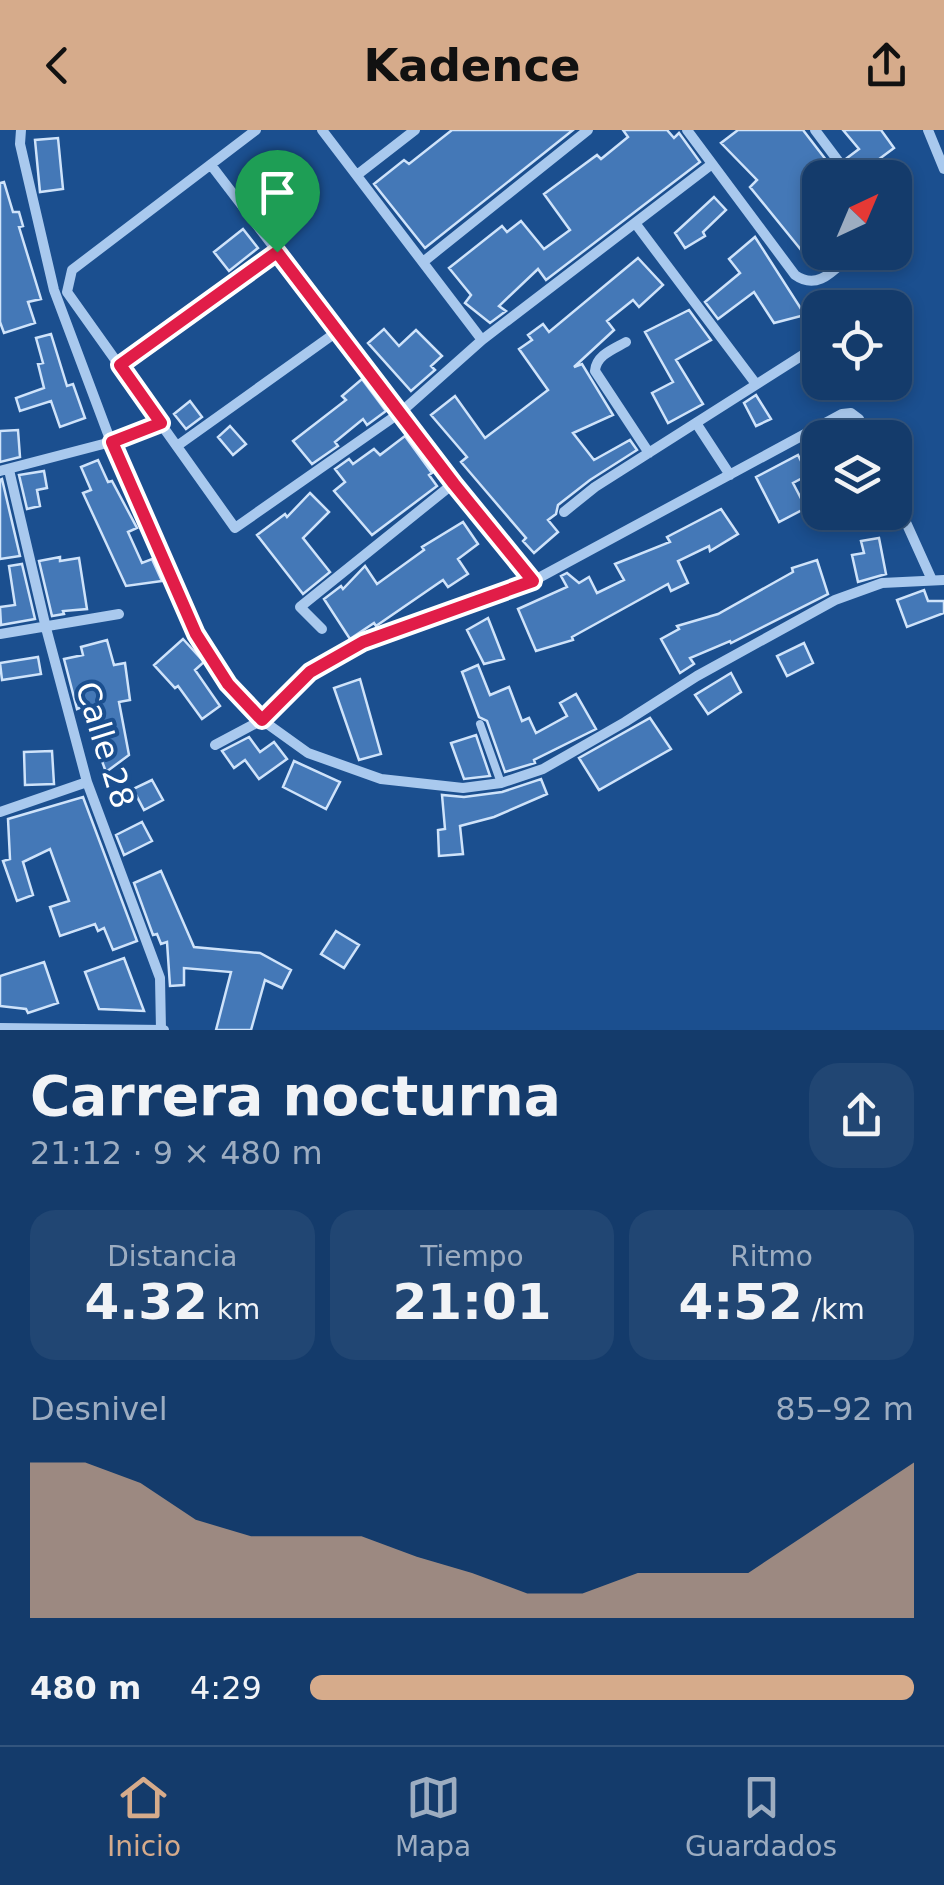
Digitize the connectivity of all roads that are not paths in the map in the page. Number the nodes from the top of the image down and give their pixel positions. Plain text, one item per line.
1 (20, 130) edge
2 (256, 130) edge
3 (322, 130) edge
4 (415, 130) edge
5 (588, 130) edge
6 (687, 130) edge
7 (815, 130) edge
8 (928, 130) edge
9 (838, 160) edge
10 (211, 164) junction
11 (712, 164) junction
12 (944, 170) edge
13 (357, 175) junction
14 (635, 223) junction
15 (277, 252) junction
16 (422, 262) junction
17 (832, 270) edge
18 (338, 330) junction
19 (482, 340) junction
20 (626, 342) dead end
21 (802, 355) edge
22 (120, 365) junction
23 (756, 384) junction
24 (401, 412) junction
25 (831, 420) edge
26 (859, 420) edge
27 (161, 423) junction
28 (696, 423) junction
29 (802, 436) edge
30 (112, 442) junction
31 (177, 446) junction
32 (648, 453) junction
33 (5, 470) edge
34 (730, 475) junction
35 (454, 484) junction
36 (564, 512) dead end
37 (912, 530) edge
38 (938, 580) edge
39 (533, 581) junction
40 (119, 614) dead end
41 (46, 628) junction
42 (322, 629) dead end
43 (0, 634) edge
44 (262, 720) junction
45 (480, 724) dead end
46 (215, 745) dead end
47 (87, 782) junction
48 (501, 783) junction
49 (0, 812) edge
50 (0, 1028) edge
51 (162, 1030) edge

1 - 30 street
2 - 10 street
3 - 13 street
4 - 13 street
5 - 16 street
6 - 11 street
7 - 9 street
8 - 12 street
10 - 15 street
10 - 22 street
11 - 14 street
11 - 17 street
13 - 16 street
14 - 19 street
14 - 23 street
15 - 18 street
15 - 22 street
16 - 19 street
18 - 24 street
18 - 31 street
19 - 24 street
20 - 32 street
21 - 23 street
22 - 27 street
23 - 28 street
24 - 31 street
24 - 35 street
25 - 26 street
27 - 30 street
27 - 31 street
28 - 32 street
28 - 34 street
29 - 34 street
30 - 33 street
30 - 44 street
32 - 36 street
33 - 41 street, Calle 28
34 - 39 street
35 - 39 street
35 - 42 street
37 - 38 street
38 - 48 street
39 - 44 street
40 - 41 street
41 - 43 street
41 - 47 street, Calle 28
44 - 46 street
44 - 48 street
45 - 48 lane
47 - 49 street
47 - 51 street, Calle 28
50 - 51 street

